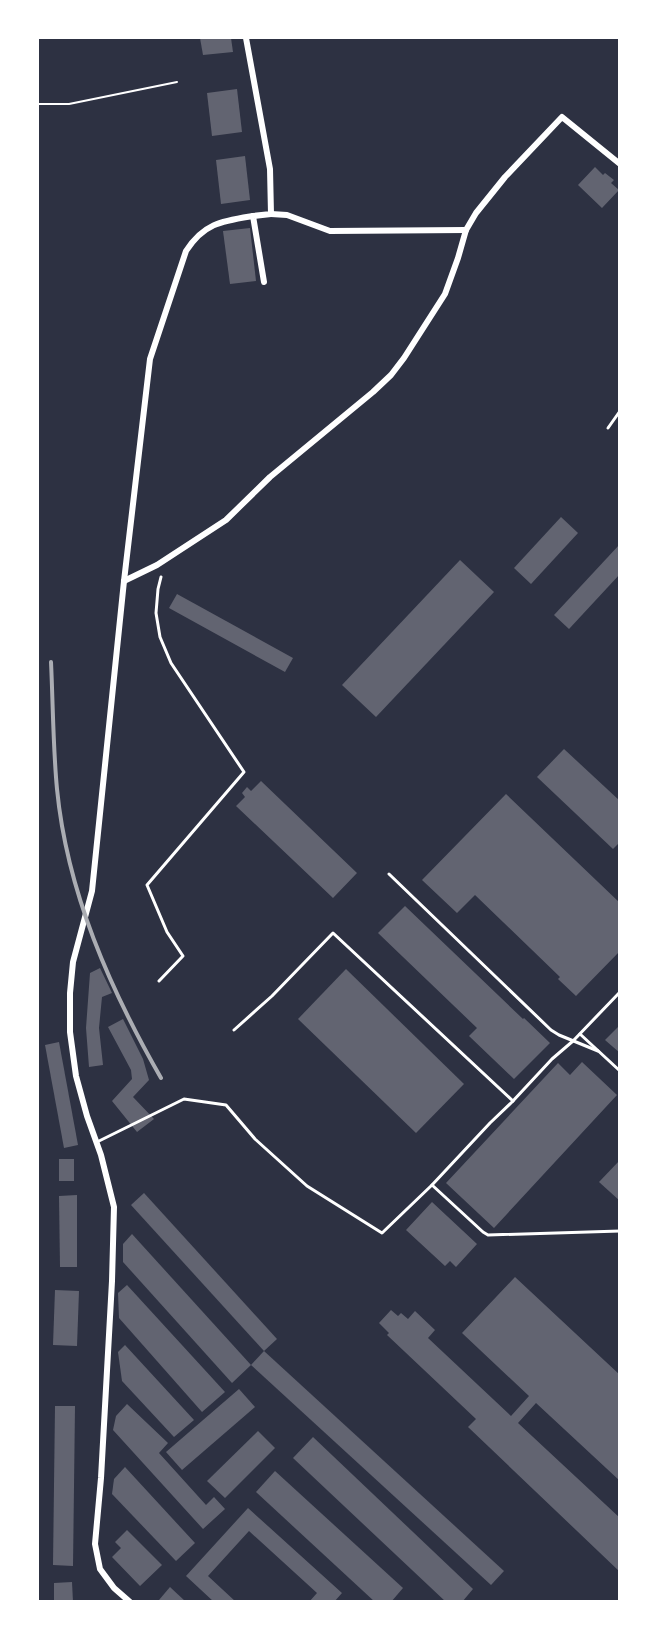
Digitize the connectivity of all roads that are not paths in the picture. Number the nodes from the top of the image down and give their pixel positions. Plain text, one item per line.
1 (246, 38) edge
2 (620, 164) edge
3 (271, 214) junction
4 (252, 216) junction
5 (466, 230) junction
6 (264, 282) dead end
7 (620, 411) edge
8 (608, 428) dead end
9 (161, 577) dead end
10 (124, 581) junction
11 (389, 874) dead end
12 (159, 981) dead end
13 (620, 992) edge
14 (234, 1030) dead end
15 (580, 1034) junction
16 (573, 1041) junction
17 (598, 1051) junction
18 (620, 1071) edge
19 (513, 1101) junction
20 (97, 1142) junction
21 (432, 1185) junction
22 (620, 1231) edge
23 (130, 1602) edge

1 - 3 street
2 - 5 street
3 - 4 street
3 - 5 street
4 - 6 street
4 - 10 street
5 - 10 street
7 - 8 lane
9 - 12 lane
10 - 20 street
11 - 16 lane
13 - 15 lane
14 - 19 lane
15 - 16 lane
15 - 17 lane
16 - 17 lane
16 - 19 lane
17 - 18 lane
19 - 21 lane
20 - 21 lane
20 - 23 street
21 - 22 lane

